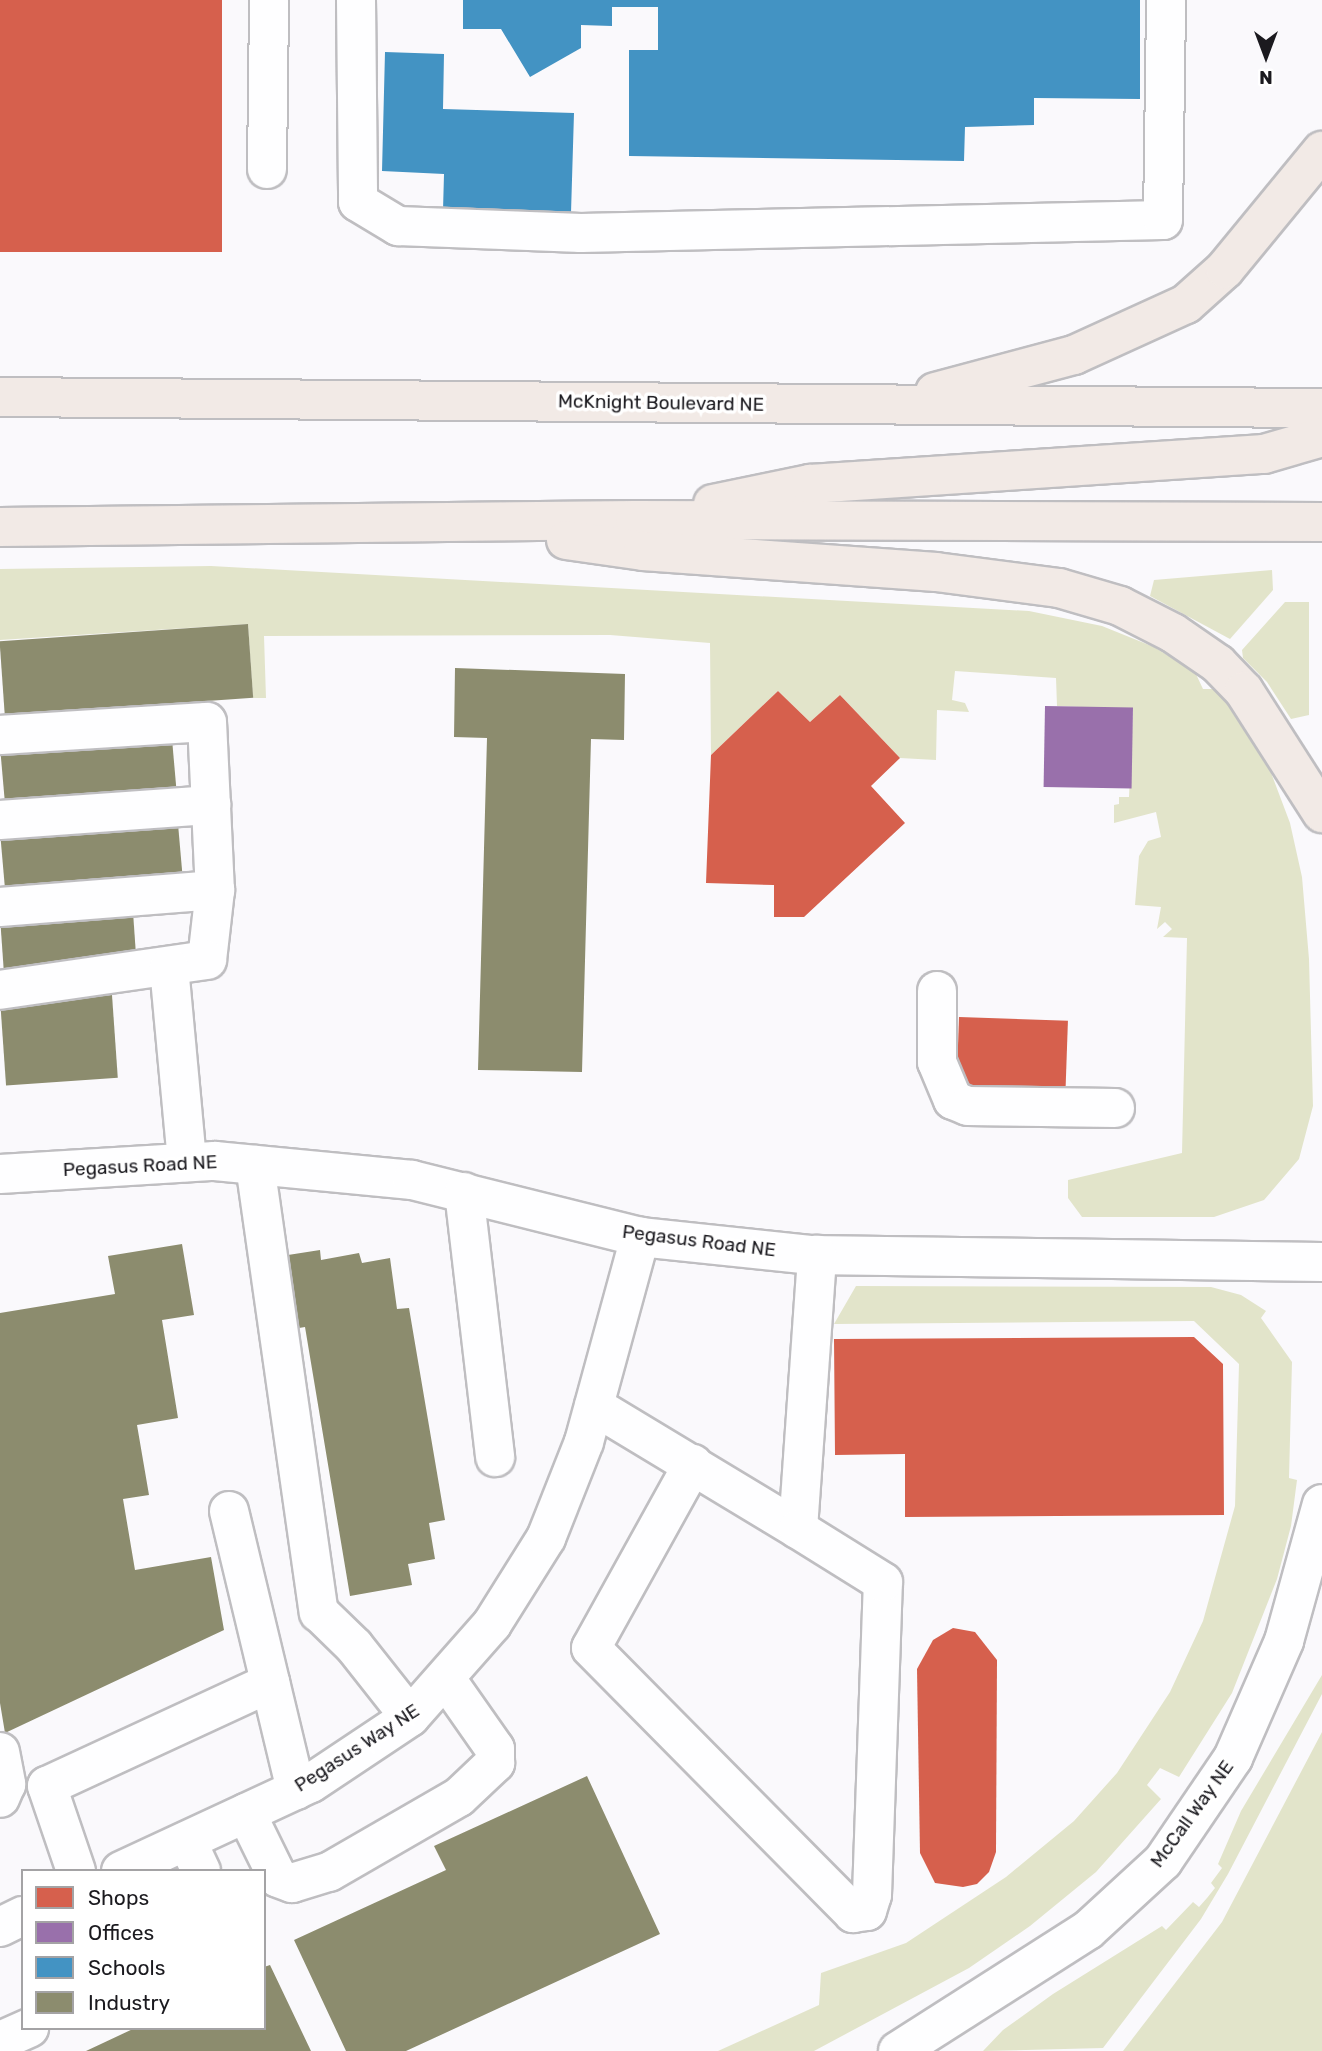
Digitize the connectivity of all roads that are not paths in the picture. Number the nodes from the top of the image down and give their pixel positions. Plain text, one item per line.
1 (268, 0) edge
2 (356, 0) edge
3 (1166, 0) edge
4 (1322, 151) edge
5 (267, 169) dead end
6 (0, 397) edge
7 (886, 405) junction
8 (1322, 408) edge
9 (1322, 437) edge
10 (635, 520) junction
11 (1322, 522) edge
12 (453, 523) junction
13 (0, 527) edge
14 (0, 735) edge
15 (211, 805) junction
16 (1322, 813) edge
17 (0, 820) edge
18 (215, 890) junction
19 (0, 907) edge
20 (169, 967) junction
21 (0, 990) edge
22 (936, 991) dead end
23 (1115, 1108) dead end
24 (187, 1162) junction
25 (255, 1164) junction
26 (0, 1174) edge
27 (464, 1192) junction
28 (640, 1237) junction
29 (817, 1255) junction
30 (1322, 1262) edge
31 (594, 1406) junction
32 (495, 1457) dead end
33 (693, 1464) junction
34 (1322, 1504) edge
35 (229, 1511) dead end
36 (798, 1529) junction
37 (446, 1679) junction
38 (270, 1684) junction
39 (410, 1717) junction
40 (0, 1752) edge
41 (296, 1790) junction
42 (0, 1798) edge
43 (246, 1812) junction
44 (194, 1856) edge
45 (75, 1869) edge
46 (131, 1869) edge
47 (25, 2030) edge
48 (0, 2041) edge
49 (898, 2051) edge

1 - 5 street
2 - 3 street
4 - 7 main road
6 - 7 main road, McKnight Boulevard NE
7 - 8 main road, McKnight Boulevard NE
9 - 10 main road
10 - 11 main road
10 - 12 main road
12 - 13 main road
12 - 16 main road
14 - 15 street
15 - 17 street
15 - 18 street
18 - 19 street
18 - 20 street
20 - 21 street
20 - 24 street
22 - 23 street
24 - 25 street, Pegasus Road NE
24 - 26 street, Pegasus Road NE
25 - 27 street, Pegasus Road NE
25 - 39 street
27 - 28 street, Pegasus Road NE
27 - 32 street
28 - 29 street, Pegasus Road NE
28 - 31 street, Pegasus Way NE
29 - 30 street, Pegasus Road NE
29 - 36 street
31 - 33 street
31 - 37 street, Pegasus Way NE
33 - 36 street
33 - 36 street
34 - 49 street, McCall Way NE
35 - 38 street
37 - 39 street, Pegasus Way NE
37 - 43 street
38 - 41 street
38 - 45 street
39 - 41 street, Pegasus Way NE
40 - 42 street
41 - 43 street, Pegasus Way NE
43 - 44 street, Pegasus Way NE
44 - 46 street, Pegasus Way NE
47 - 48 street

